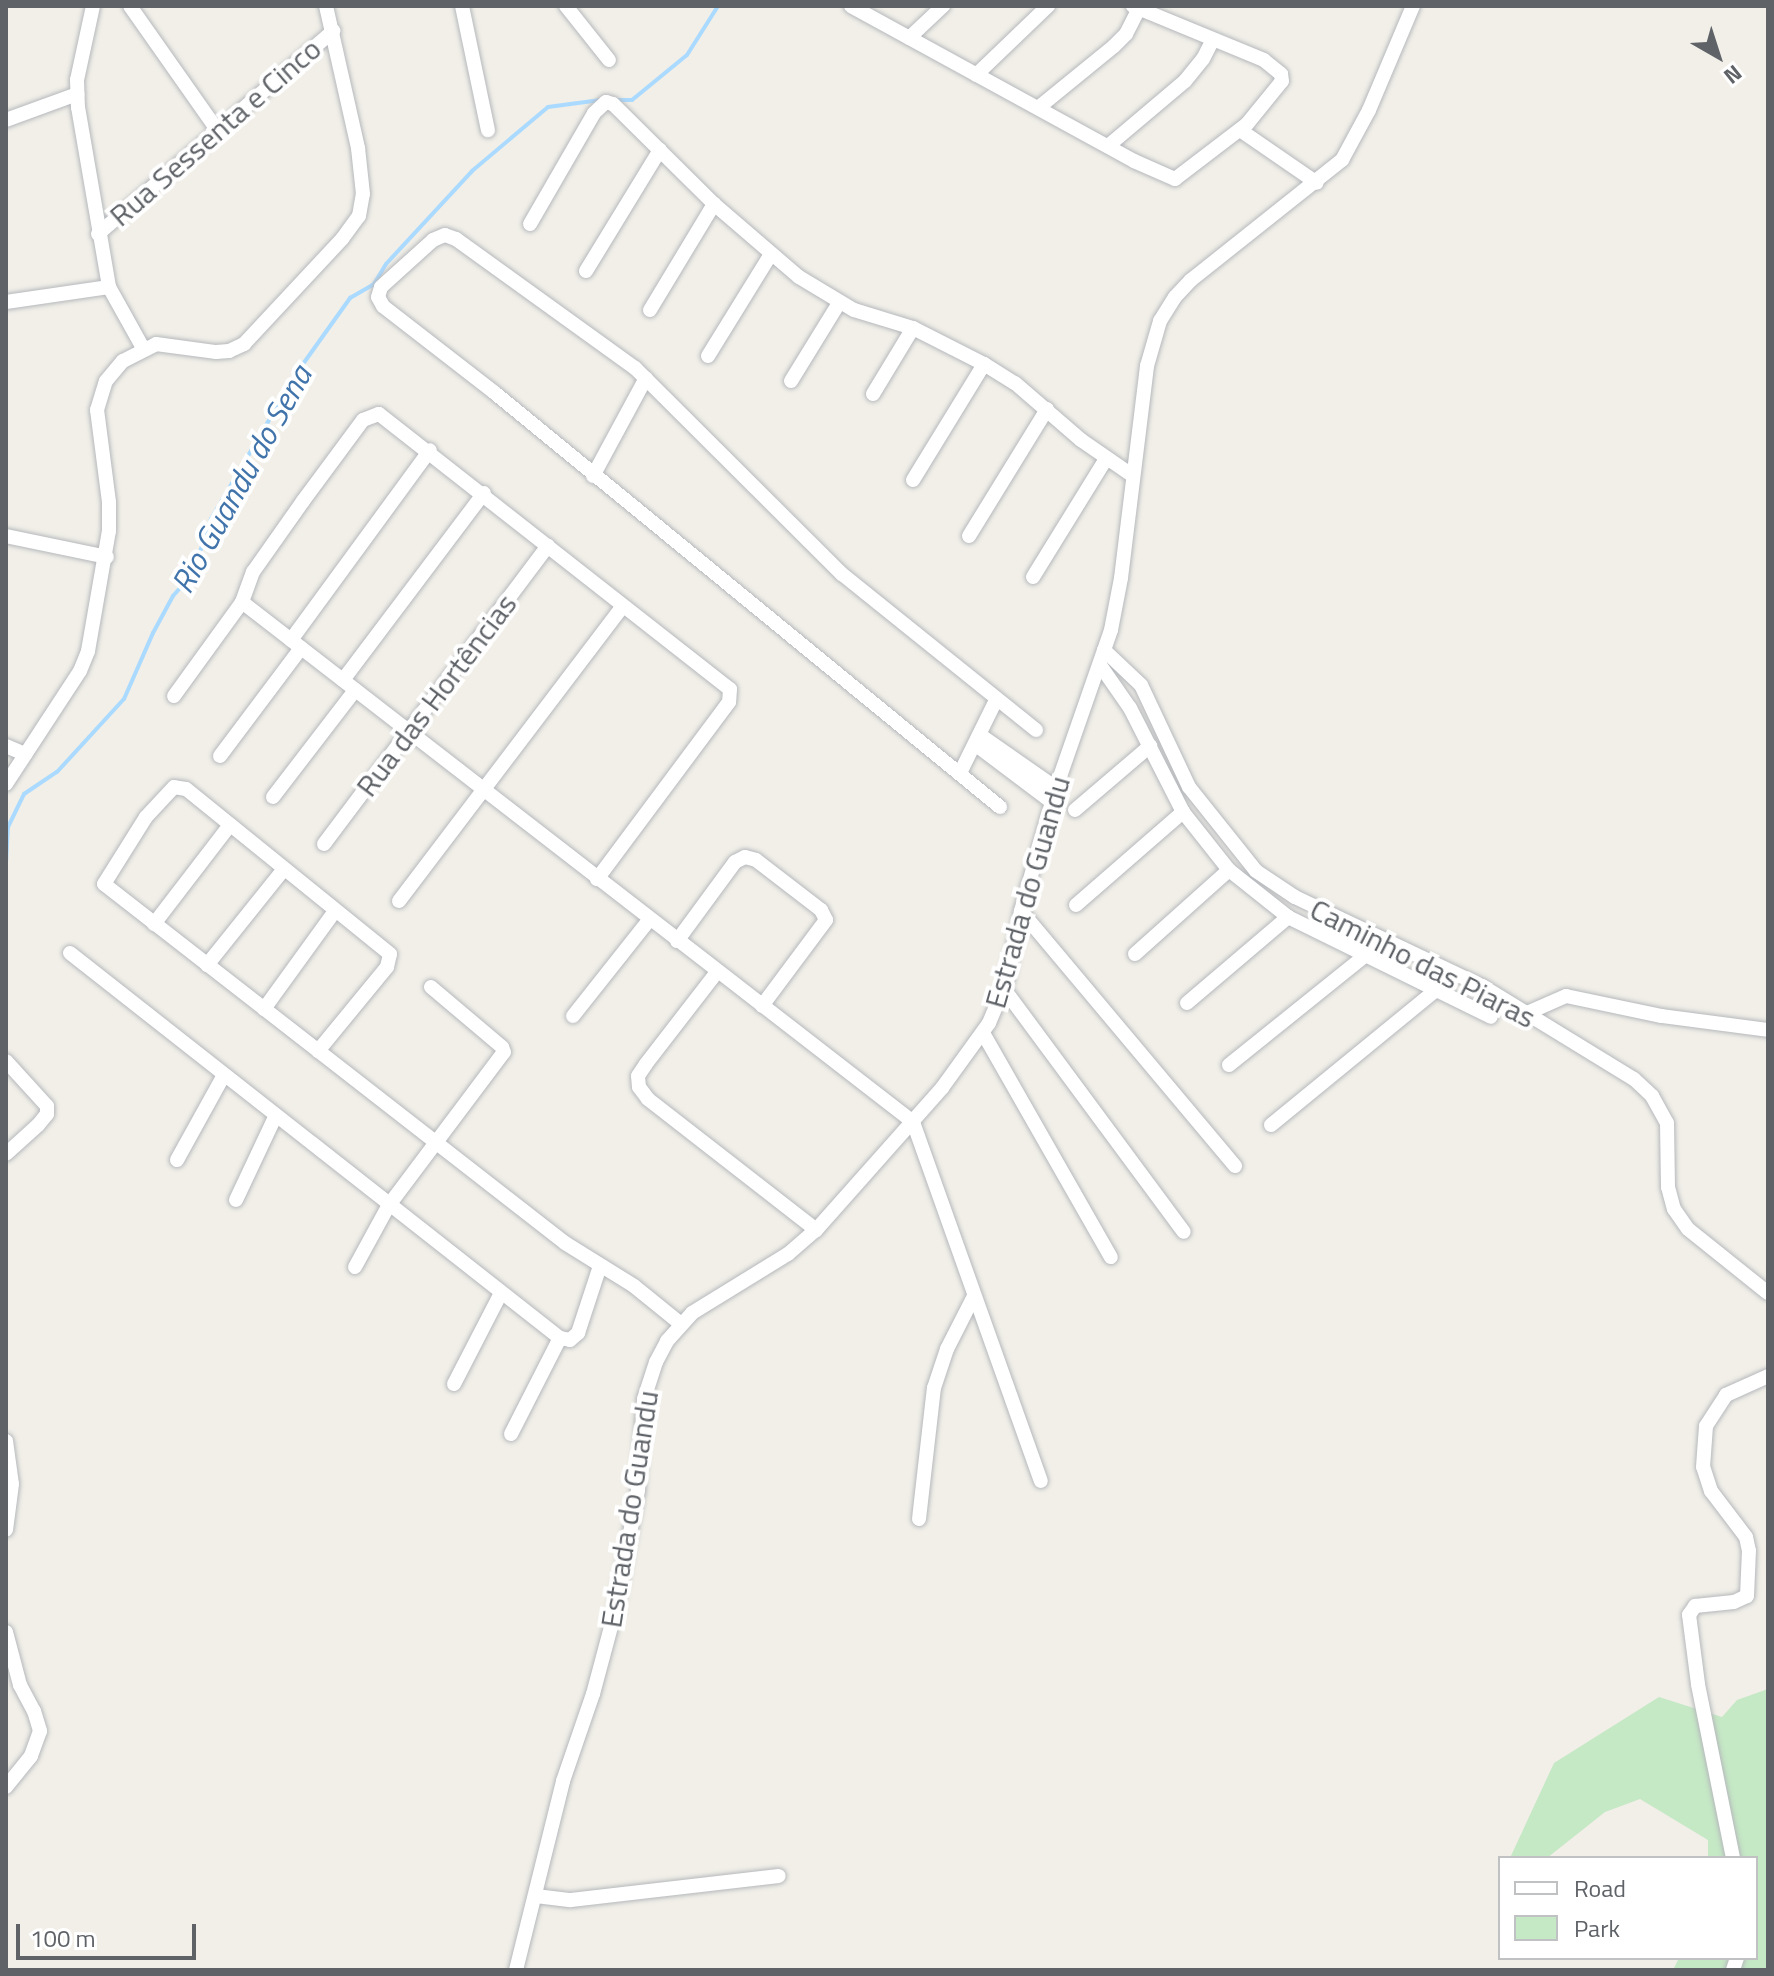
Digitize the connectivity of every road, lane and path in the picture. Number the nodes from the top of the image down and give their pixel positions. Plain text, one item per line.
1 (93, 6) edge
2 (130, 6) edge
3 (326, 6) edge
4 (462, 6) edge
5 (566, 6) edge
6 (851, 6) edge
7 (943, 6) edge
8 (1048, 6) edge
9 (1413, 6) edge
10 (1136, 7) edge
11 (333, 31) junction
12 (909, 38) junction
13 (1213, 39) junction
14 (609, 60) dead end
15 (976, 75) junction
16 (77, 94) junction
17 (1038, 108) junction
18 (6, 120) edge
19 (217, 130) junction
20 (488, 130) dead end
21 (1240, 130) junction
22 (1108, 146) junction
23 (660, 150) junction
24 (1317, 183) junction
25 (714, 204) junction
26 (530, 224) dead end
27 (98, 234) junction
28 (771, 254) junction
29 (586, 271) dead end
30 (109, 287) junction
31 (6, 302) edge
32 (839, 303) junction
33 (650, 310) dead end
34 (913, 328) junction
35 (143, 348) junction
36 (708, 356) dead end
37 (984, 364) junction
38 (646, 378) junction
39 (791, 381) dead end
40 (873, 394) dead end
41 (1047, 409) junction
42 (430, 450) junction
43 (1106, 459) junction
44 (593, 476) junction
45 (1133, 476) junction
46 (913, 480) dead end
47 (484, 493) junction
48 (6, 536) edge
49 (969, 536) dead end
50 (548, 546) junction
51 (107, 557) junction
52 (1033, 577) dead end
53 (242, 602) junction
54 (623, 606) junction
55 (296, 644) junction
56 (1102, 658) junction
57 (349, 685) junction
58 (174, 696) dead end
59 (996, 700) junction
60 (1036, 730) dead end
61 (408, 731) junction
62 (978, 740) junction
63 (6, 746) edge
64 (1150, 746) junction
65 (25, 754) junction
66 (220, 756) dead end
67 (960, 773) junction
68 (6, 784) edge
69 (485, 791) junction
70 (1054, 795) junction
71 (273, 797) dead end
72 (1000, 807) dead end
73 (1075, 810) dead end
74 (1183, 812) junction
75 (230, 825) junction
76 (324, 844) dead end
77 (283, 870) junction
78 (1229, 870) junction
79 (597, 879) junction
80 (399, 901) dead end
81 (1076, 905) dead end
82 (335, 911) junction
83 (1021, 911) junction
84 (1288, 917) junction
85 (649, 920) junction
86 (154, 924) junction
87 (677, 941) junction
88 (70, 953) dead end
89 (1135, 954) dead end
90 (1367, 954) junction
91 (207, 965) junction
92 (717, 972) junction
93 (431, 987) dead end
94 (1004, 989) junction
95 (1436, 990) junction
96 (1187, 1003) dead end
97 (762, 1006) junction
98 (264, 1009) junction
99 (1525, 1014) junction
100 (573, 1016) dead end
101 (1491, 1017) dead end
102 (1768, 1030) edge
103 (983, 1033) junction
104 (318, 1051) junction
105 (6, 1061) edge
106 (1229, 1065) dead end
107 (224, 1075) junction
108 (275, 1117) junction
109 (913, 1122) junction
110 (1271, 1125) dead end
111 (437, 1144) junction
112 (6, 1154) edge
113 (177, 1160) dead end
114 (1235, 1166) dead end
115 (236, 1200) dead end
116 (389, 1205) junction
117 (816, 1230) junction
118 (1184, 1232) dead end
119 (1111, 1257) dead end
120 (600, 1266) junction
121 (355, 1267) dead end
122 (501, 1293) junction
123 (1768, 1293) edge
124 (974, 1296) junction
125 (681, 1324) junction
126 (560, 1338) junction
127 (1768, 1376) edge
128 (454, 1384) dead end
129 (511, 1434) dead end
130 (6, 1441) edge
131 (1041, 1481) dead end
132 (919, 1519) dead end
133 (6, 1530) edge
134 (6, 1632) edge
135 (6, 1787) edge
136 (1733, 1856) edge
137 (779, 1876) dead end
138 (536, 1896) junction
139 (516, 1970) edge

1 - 16 street
2 - 19 street
3 - 11 street
4 - 20 street
5 - 14 street
6 - 12 street
7 - 12 street
8 - 15 street
9 - 24 street, Estrada do Guandu
10 - 13 street
10 - 17 street
11 - 19 street, Rua Sessenta e Cinco
11 - 35 street
12 - 15 street
13 - 21 street
13 - 22 street
15 - 17 street
16 - 18 street
16 - 27 street
17 - 22 street
19 - 27 street, Rua Sessenta e Cinco
21 - 22 street
21 - 24 street
23 - 25 street
23 - 26 street
23 - 29 street
24 - 45 street, Estrada do Guandu
25 - 28 street
25 - 33 street
27 - 30 street
28 - 32 street
28 - 36 street
30 - 31 street
30 - 35 street
32 - 34 street
32 - 39 street
34 - 37 street
34 - 40 street
35 - 51 street
37 - 41 street
37 - 46 street
38 - 44 street
38 - 44 street
38 - 59 street
41 - 43 street
41 - 49 street
42 - 47 street
42 - 53 street
42 - 55 street
43 - 45 street
43 - 52 street
44 - 67 street
45 - 56 street, Estrada do Guandu
47 - 50 street
47 - 57 street
48 - 51 street
50 - 54 street
50 - 61 street, Rua das Hortências
51 - 65 street
53 - 55 street
53 - 58 street
54 - 69 street
54 - 79 street
55 - 57 street
55 - 66 street
56 - 64 street
56 - 70 street, Estrada do Guandu
56 - 99 street, Caminho das Piaras
57 - 61 street
57 - 71 street
59 - 60 street
59 - 62 street
61 - 69 street
61 - 76 street, Rua das Hortências
62 - 67 street
62 - 70 street
63 - 65 street
64 - 73 street
64 - 74 street
65 - 68 street
67 - 72 street
69 - 79 street
69 - 80 street
70 - 83 street, Estrada do Guandu
74 - 78 street
74 - 81 street
75 - 77 street
75 - 86 street
75 - 86 street
77 - 82 street
77 - 91 street
78 - 84 street
78 - 89 street
79 - 85 street
82 - 98 street
82 - 104 street
83 - 94 street, Estrada do Guandu
83 - 114 street
84 - 90 street
84 - 96 street
85 - 87 street
85 - 100 street
86 - 91 street
87 - 92 street
87 - 97 street
88 - 107 street
90 - 95 street
90 - 106 street
91 - 98 street
92 - 97 street
92 - 117 street
93 - 111 street
94 - 103 street, Estrada do Guandu
94 - 118 street
95 - 101 street
95 - 110 street
97 - 109 street
98 - 104 street
99 - 102 street
99 - 123 street, Caminho das Piaras
103 - 109 street, Estrada do Guandu
103 - 119 street
104 - 111 street
105 - 112 street
107 - 108 street
107 - 113 street
108 - 115 street
108 - 116 street
109 - 117 street, Estrada do Guandu
109 - 124 street
111 - 116 street
111 - 120 street
116 - 121 street
116 - 122 street
117 - 125 street, Estrada do Guandu
120 - 125 street
120 - 126 street
122 - 126 street
122 - 128 street
124 - 131 street
124 - 132 street
125 - 138 street, Estrada do Guandu
126 - 129 street
127 - 136 street
130 - 133 street
134 - 135 street
137 - 138 street
138 - 139 street, Estrada do Guandu

